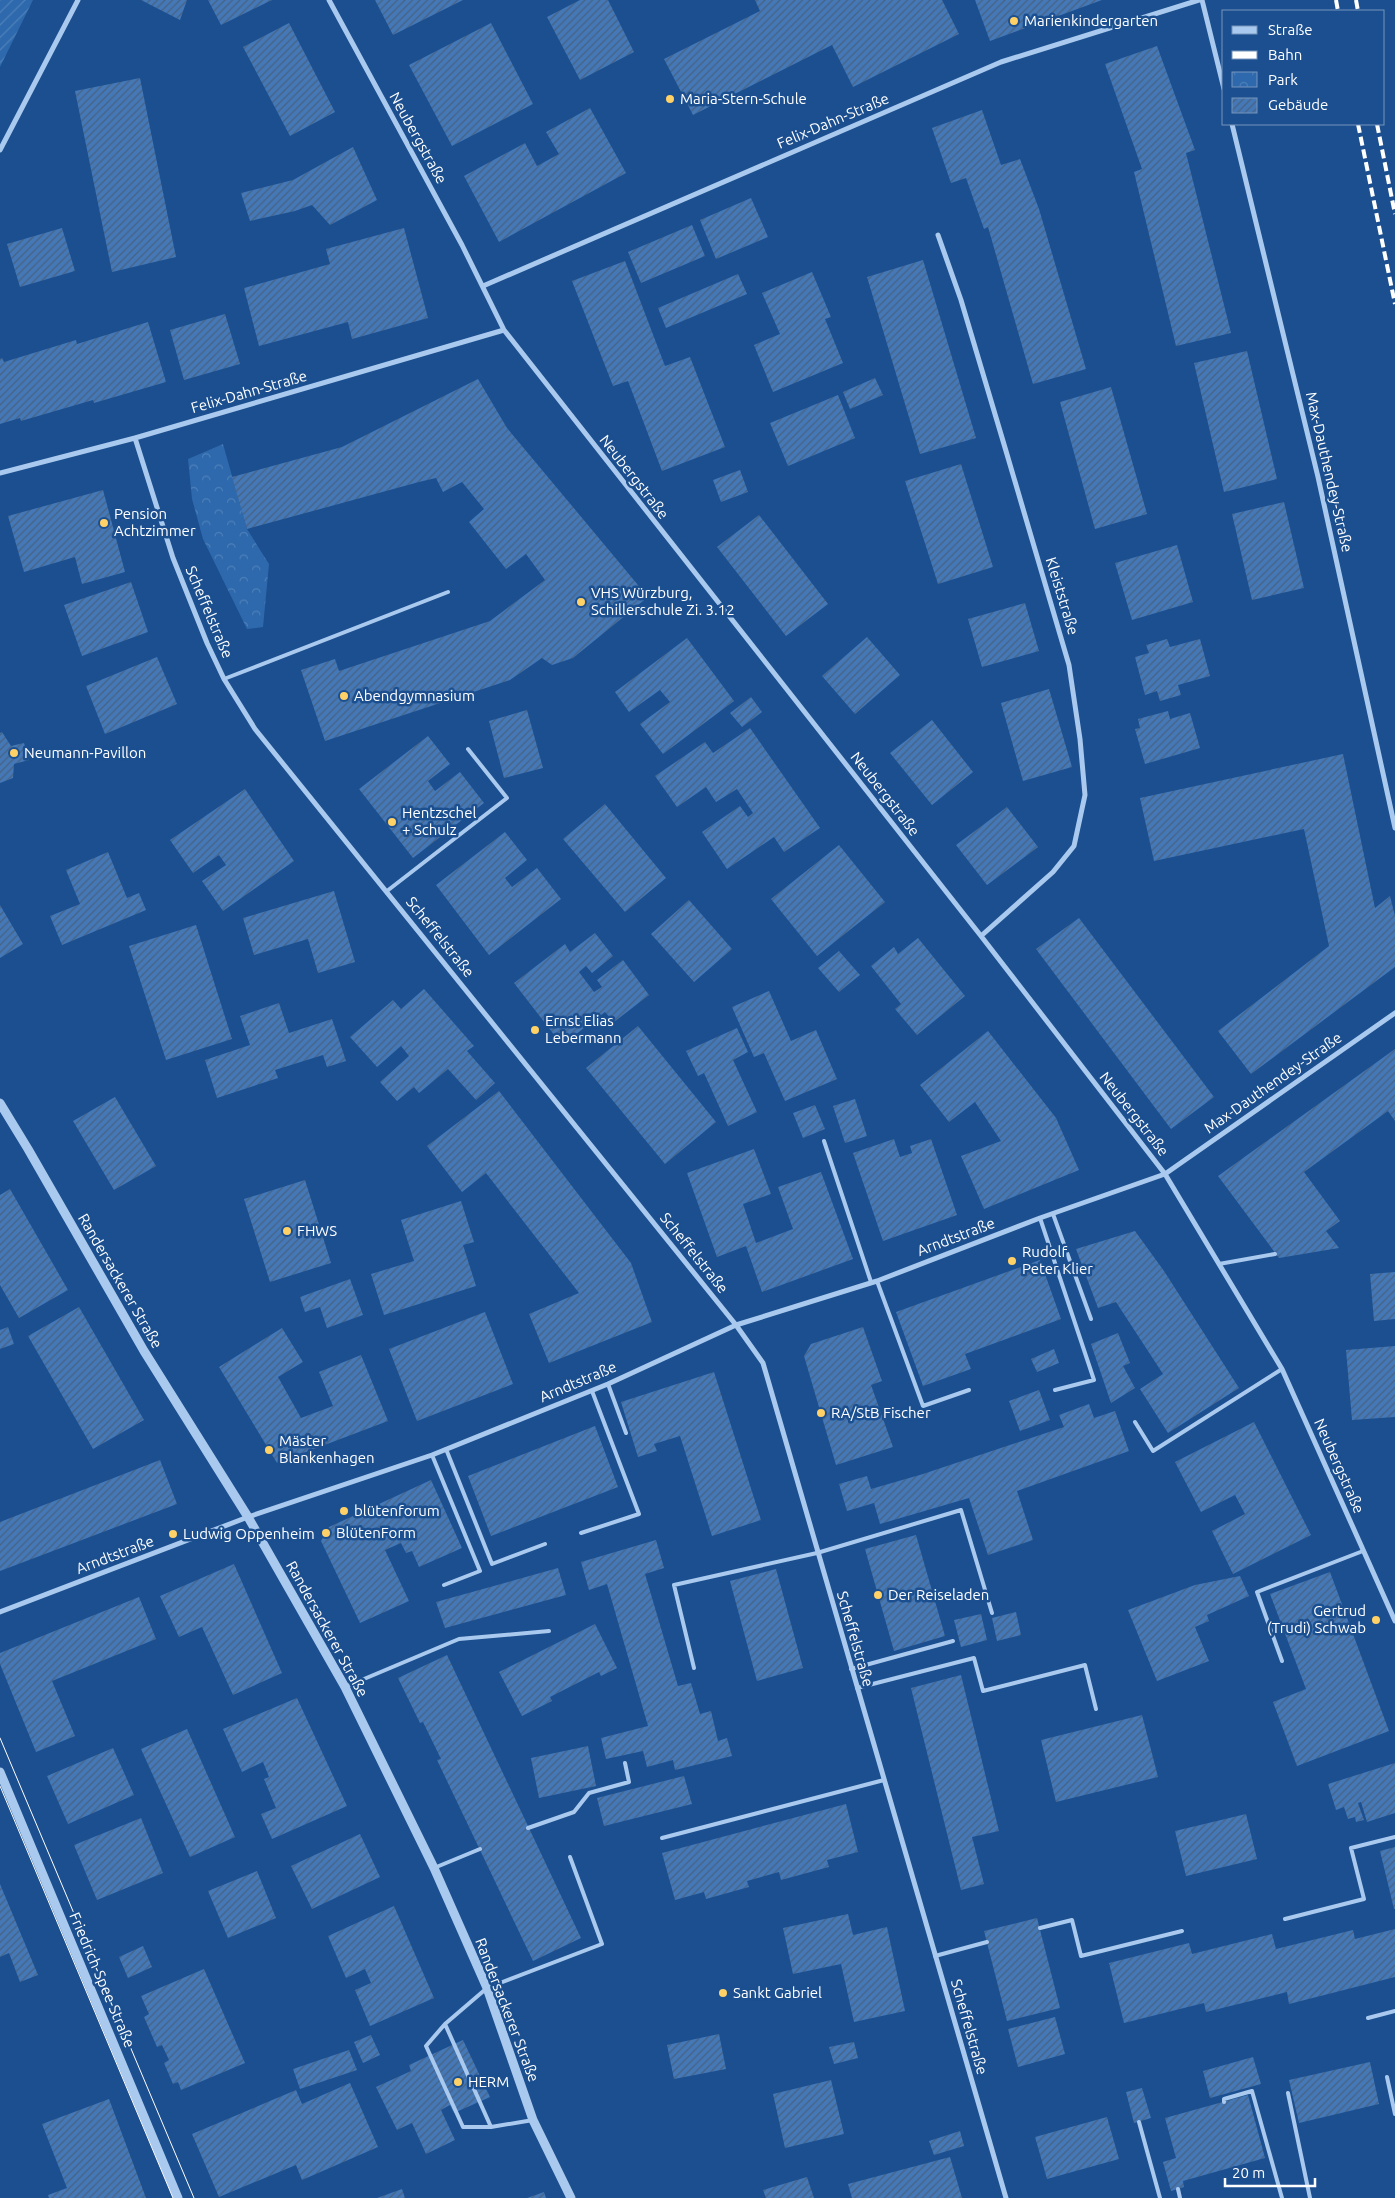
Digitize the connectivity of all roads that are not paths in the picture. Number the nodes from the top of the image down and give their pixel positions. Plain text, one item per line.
1 (78, 0) edge
2 (329, 0) edge
3 (1200, 0) edge
4 (1222, 82) edge
5 (1232, 125) edge
6 (0, 150) edge
7 (938, 235) dead end
8 (483, 286) junction
9 (504, 330) junction
10 (135, 438) junction
11 (0, 473) edge
12 (448, 592) dead end
13 (224, 678) junction
14 (468, 748) dead end
15 (1395, 828) edge
16 (387, 892) junction
17 (981, 936) junction
18 (1395, 1013) edge
19 (0, 1103) edge
20 (824, 1141) dead end
21 (1165, 1174) junction
22 (1053, 1214) junction
23 (1040, 1218) junction
24 (1275, 1254) dead end
25 (1220, 1264) junction
26 (874, 1282) junction
27 (1091, 1319) dead end
28 (736, 1325) junction
29 (1282, 1369) junction
30 (608, 1384) junction
31 (969, 1390) dead end
32 (1055, 1390) dead end
33 (592, 1391) junction
34 (1135, 1422) dead end
35 (626, 1433) dead end
36 (446, 1449) junction
37 (432, 1455) junction
38 (248, 1517) junction
39 (581, 1533) dead end
40 (545, 1544) dead end
41 (1364, 1551) junction
42 (817, 1553) junction
43 (444, 1585) dead end
44 (0, 1612) edge
45 (992, 1613) dead end
46 (1395, 1621) edge
47 (550, 1631) dead end
48 (953, 1641) dead end
49 (1282, 1661) dead end
50 (694, 1668) dead end
51 (851, 1669) junction
52 (345, 1687) junction
53 (857, 1688) junction
54 (1096, 1709) dead end
55 (625, 1763) dead end
56 (0, 1772) edge
57 (884, 1780) junction
58 (528, 1828) dead end
59 (1395, 1837) edge
60 (662, 1838) dead end
61 (480, 1849) dead end
62 (570, 1857) dead end
63 (434, 1868) junction
64 (1285, 1919) dead end
65 (1040, 1928) dead end
66 (1182, 1931) dead end
67 (987, 1942) dead end
68 (935, 1956) junction
69 (487, 1988) junction
70 (1395, 2011) edge
71 (1368, 2018) dead end
72 (445, 2024) junction
73 (1387, 2077) dead end
74 (1288, 2093) dead end
75 (1224, 2102) dead end
76 (1395, 2114) edge
77 (533, 2120) junction
78 (1138, 2122) dead end
79 (491, 2127) junction
80 (1178, 2188) dead end
81 (178, 2198) edge
82 (571, 2198) edge
83 (1006, 2198) edge
84 (1160, 2198) edge
85 (1180, 2198) edge
86 (1282, 2198) edge
87 (1310, 2198) edge

1 - 6 street
2 - 8 street, Neubergstraße
3 - 4 street
3 - 8 street, Felix-Dahn-Straße
5 - 15 street, Max-Dauthendey-Straße
7 - 17 street, Kleiststraße
8 - 9 street, Neubergstraße
9 - 10 street, Felix-Dahn-Straße
9 - 17 street, Neubergstraße
10 - 11 street, Felix-Dahn-Straße
10 - 13 street, Scheffelstraße
12 - 13 lane
13 - 16 street, Scheffelstraße
14 - 16 lane
16 - 28 street, Scheffelstraße
17 - 21 street, Neubergstraße
18 - 21 street, Max-Dauthendey-Straße
19 - 38 street, Randersackerer Straße
20 - 26 lane
21 - 22 street, Arndtstraße
21 - 25 street, Neubergstraße
22 - 23 street, Arndtstraße
22 - 27 lane
23 - 26 street, Arndtstraße
23 - 32 lane
24 - 25 lane
25 - 29 street, Neubergstraße
26 - 28 street, Arndtstraße
26 - 31 lane
28 - 30 street, Arndtstraße
28 - 42 street, Scheffelstraße
29 - 34 lane
29 - 41 street, Neubergstraße
30 - 33 street, Arndtstraße
30 - 35 lane
33 - 36 street, Arndtstraße
33 - 39 lane
36 - 37 street, Arndtstraße
36 - 40 lane
37 - 38 street, Arndtstraße
37 - 43 lane
38 - 44 street, Arndtstraße
38 - 52 street, Randersackerer Straße
41 - 46 street, Neubergstraße
41 - 49 lane
42 - 45 lane
42 - 50 lane
42 - 51 street, Scheffelstraße
47 - 52 lane
48 - 51 lane
51 - 53 street, Scheffelstraße
52 - 63 street, Randersackerer Straße
53 - 54 lane
53 - 57 street, Scheffelstraße
55 - 58 lane
56 - 81 street, Friedrich-Spee-Straße
57 - 60 lane
57 - 68 street, Scheffelstraße
59 - 64 lane
61 - 63 lane
62 - 69 lane
63 - 69 street, Randersackerer Straße
65 - 66 lane
67 - 68 lane
68 - 83 street, Scheffelstraße
69 - 72 lane
69 - 77 street, Randersackerer Straße
70 - 71 lane
72 - 79 lane
72 - 79 lane
73 - 76 lane
74 - 87 lane
75 - 86 lane
77 - 79 lane
77 - 82 street, Randersackerer Straße
78 - 84 lane
80 - 85 lane

